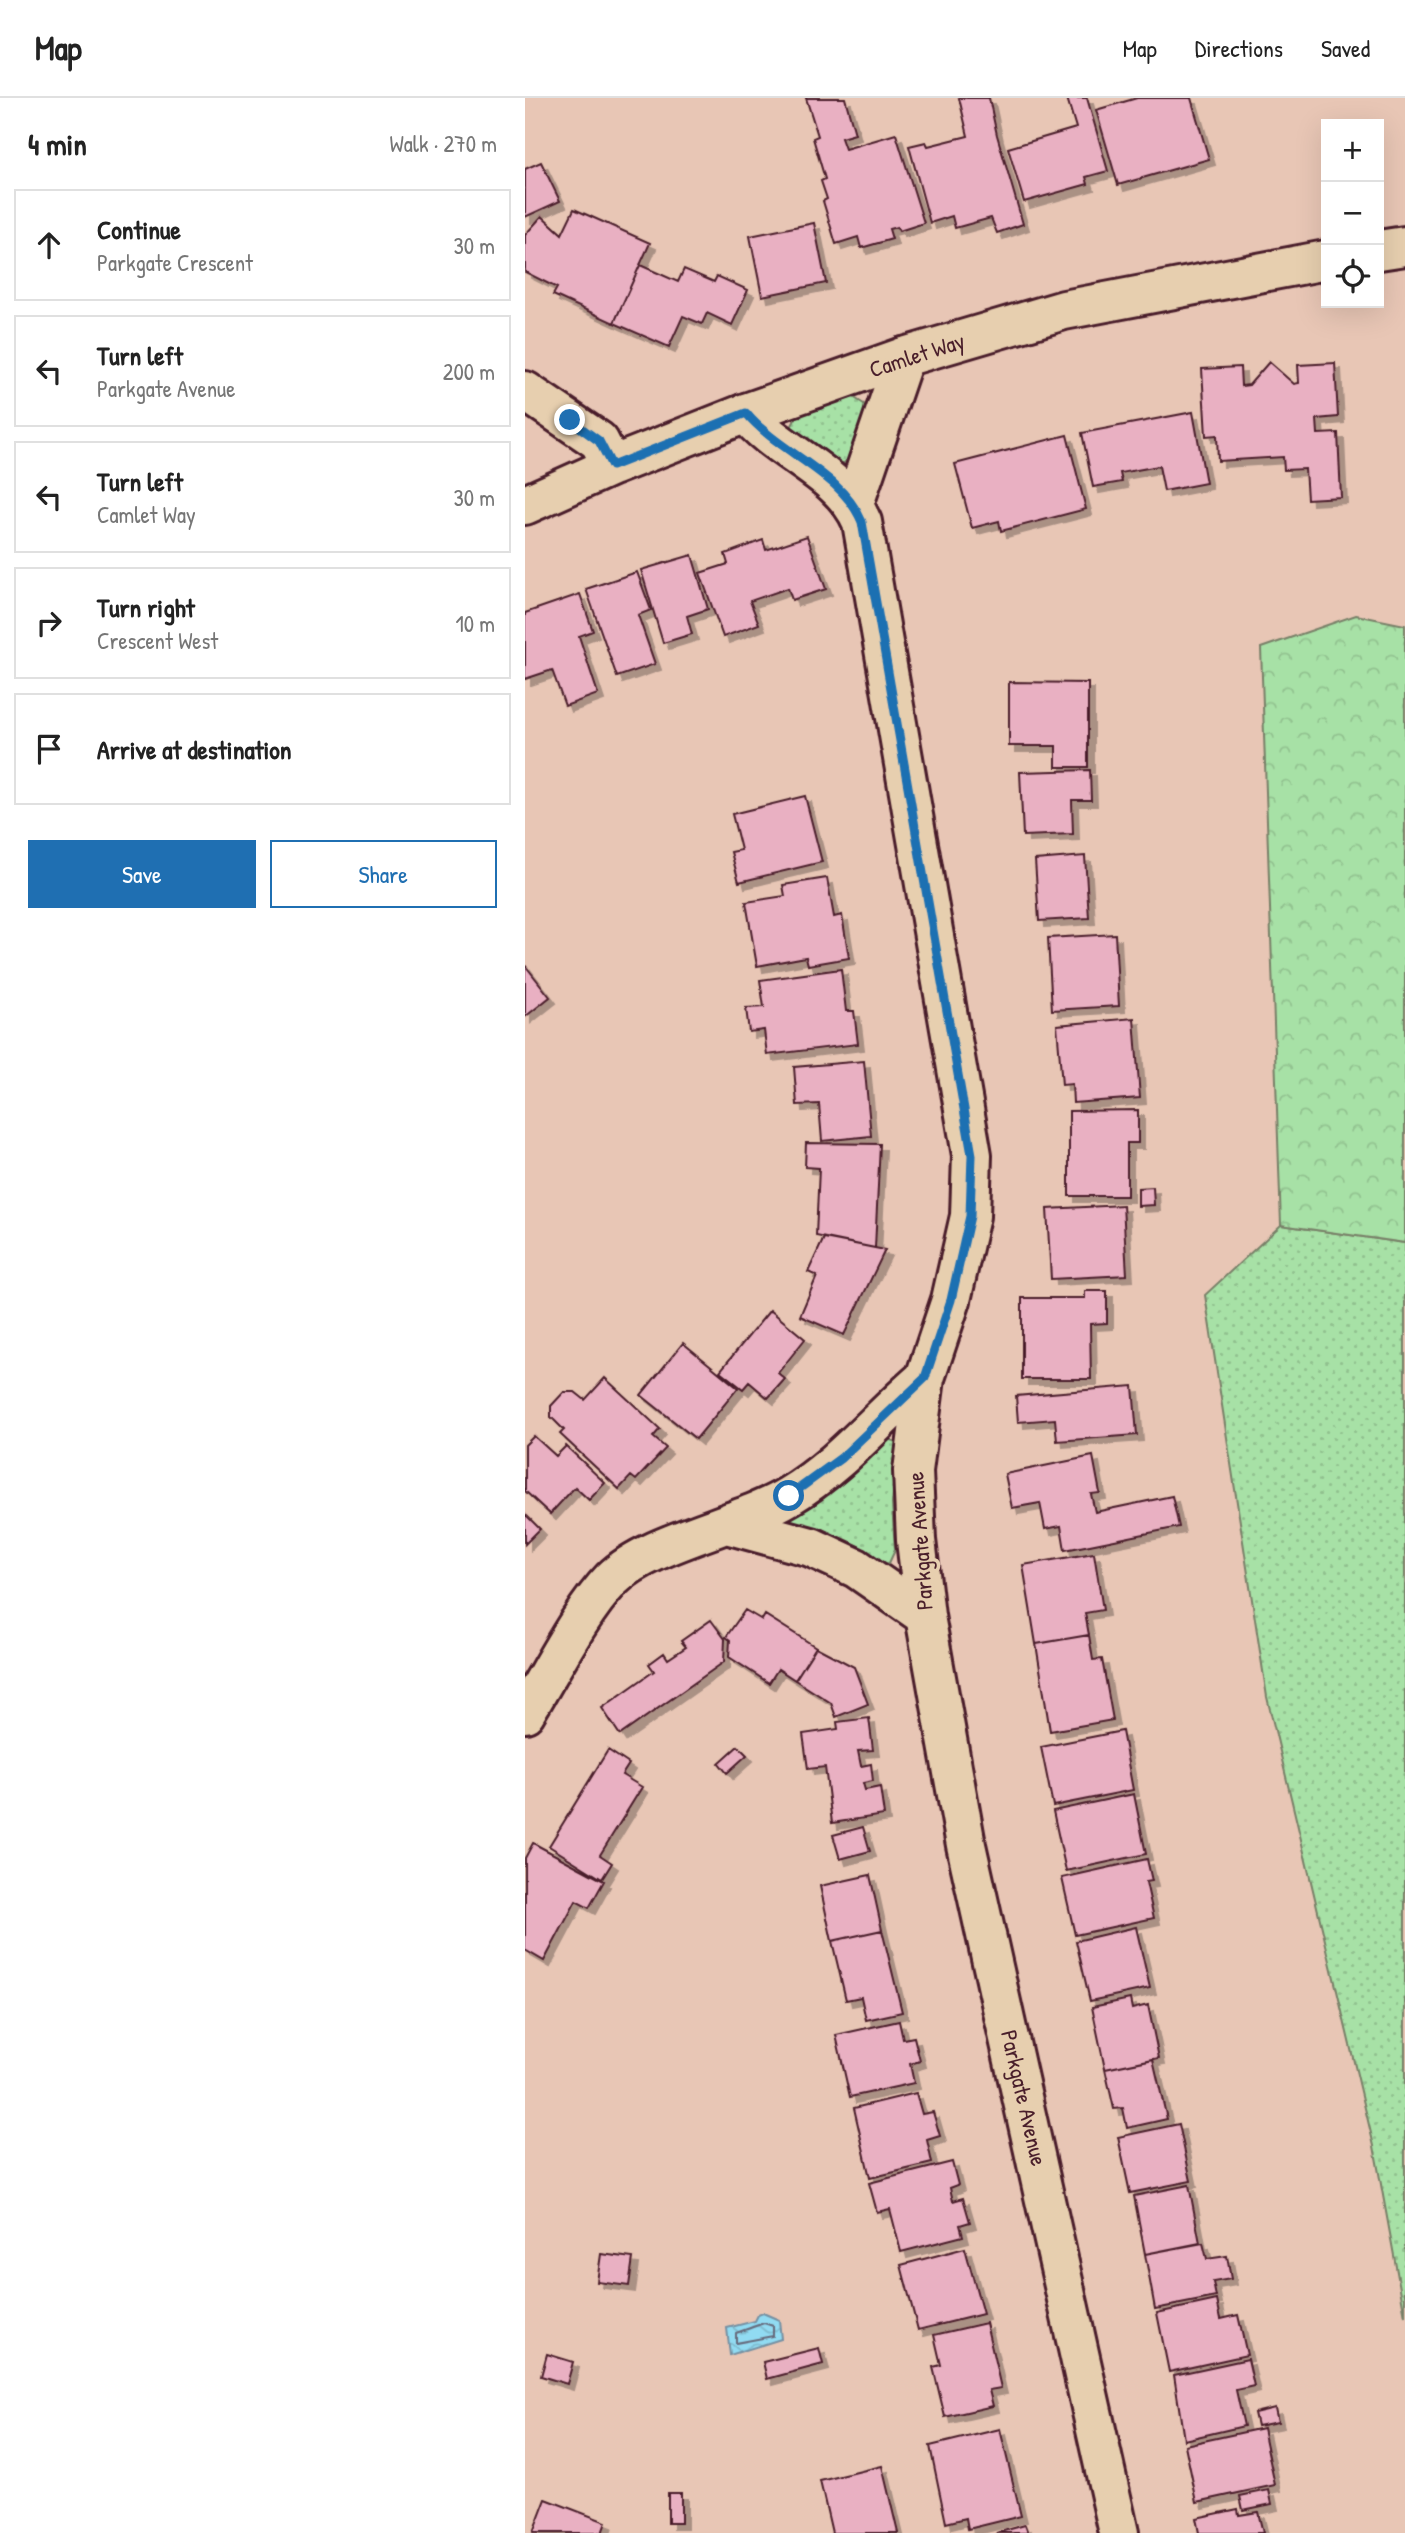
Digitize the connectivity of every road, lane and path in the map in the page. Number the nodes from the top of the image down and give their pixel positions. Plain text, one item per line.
1 (1405, 246) edge
2 (1384, 249) edge
3 (1321, 261) edge
4 (904, 357) junction
5 (525, 390) edge
6 (746, 413) junction
7 (612, 466) junction
8 (525, 505) edge
9 (854, 505) junction
10 (925, 1378) junction
11 (730, 1525) junction
12 (925, 1616) junction
13 (525, 1713) edge
14 (1119, 2533) edge

1 - 2 street
3 - 4 street, Camlet Way
4 - 6 street, Camlet Way
4 - 9 street
5 - 7 street
6 - 7 street, Camlet Way
6 - 9 street, Parkgate Avenue
7 - 8 street, Camlet Way
9 - 10 street, Parkgate Avenue
10 - 11 street
10 - 12 street, Parkgate Avenue
11 - 12 street
11 - 13 street
12 - 14 street, Parkgate Avenue

